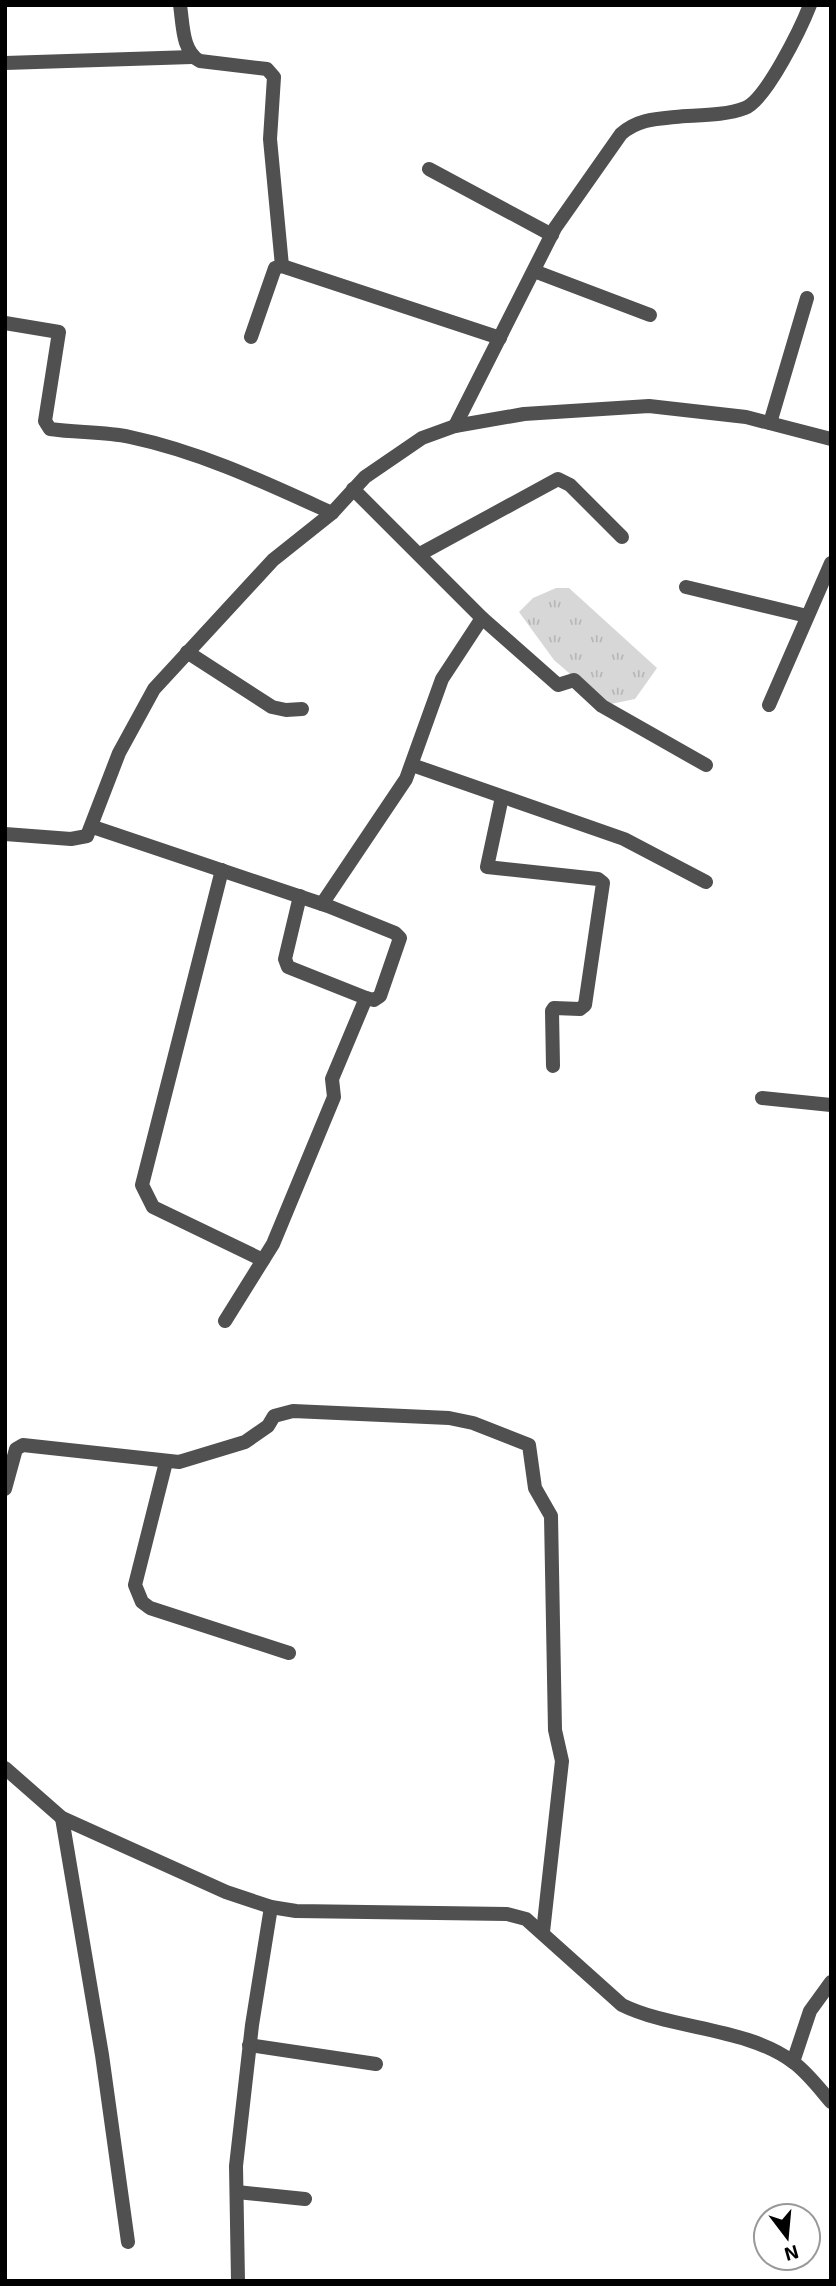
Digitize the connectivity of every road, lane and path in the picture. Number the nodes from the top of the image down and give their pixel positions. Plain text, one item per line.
1 (180, 5) edge
2 (810, 5) edge
3 (192, 57) junction
4 (5, 63) edge
5 (429, 169) dead end
6 (552, 235) junction
7 (282, 266) junction
8 (534, 271) junction
9 (807, 298) dead end
10 (650, 315) dead end
11 (5, 323) edge
12 (251, 337) dead end
13 (500, 338) junction
14 (770, 423) junction
15 (454, 426) junction
16 (831, 439) edge
17 (354, 489) junction
18 (332, 513) junction
19 (622, 537) dead end
20 (420, 554) junction
21 (831, 564) edge
22 (686, 587) dead end
23 (807, 615) junction
24 (482, 618) junction
25 (187, 652) junction
26 (769, 705) dead end
27 (302, 709) dead end
28 (412, 765) junction
29 (706, 765) dead end
30 (502, 797) junction
31 (93, 827) junction
32 (5, 834) edge
33 (222, 870) junction
34 (706, 882) dead end
35 (300, 896) junction
36 (322, 904) junction
37 (366, 998) junction
38 (553, 1066) dead end
39 (762, 1098) dead end
40 (831, 1105) edge
41 (264, 1259) junction
42 (225, 1321) dead end
43 (166, 1462) junction
44 (5, 1489) edge
45 (289, 1653) dead end
46 (5, 1768) edge
47 (62, 1818) junction
48 (271, 1907) junction
49 (543, 1932) junction
50 (831, 1982) edge
51 (249, 2045) junction
52 (793, 2062) junction
53 (376, 2064) dead end
54 (831, 2102) edge
55 (237, 2192) junction
56 (305, 2199) dead end
57 (128, 2242) dead end
58 (238, 2281) edge

1 - 3 street
2 - 6 street
3 - 4 street
3 - 7 street
5 - 6 street
6 - 8 street
7 - 12 street
7 - 13 street
8 - 10 street
8 - 13 street
9 - 14 street
11 - 18 street
13 - 15 street
14 - 15 street
14 - 16 street
15 - 17 street
17 - 18 street
17 - 20 street
18 - 25 street
19 - 20 street
20 - 24 street
21 - 23 street
22 - 23 street
23 - 26 street
24 - 28 street
24 - 29 street
25 - 27 street
25 - 31 street
28 - 30 street
28 - 36 street
30 - 34 street
30 - 38 street
31 - 32 street
31 - 33 street
33 - 35 street
33 - 41 street
35 - 36 street
35 - 37 street
36 - 37 street
37 - 41 street
39 - 40 street
41 - 42 street
43 - 44 street
43 - 45 street
43 - 49 street
46 - 47 street
47 - 48 street
47 - 57 street
48 - 49 street
48 - 51 street
49 - 52 street
50 - 52 street
51 - 53 street
51 - 55 street
52 - 54 street
55 - 56 street
55 - 58 street

